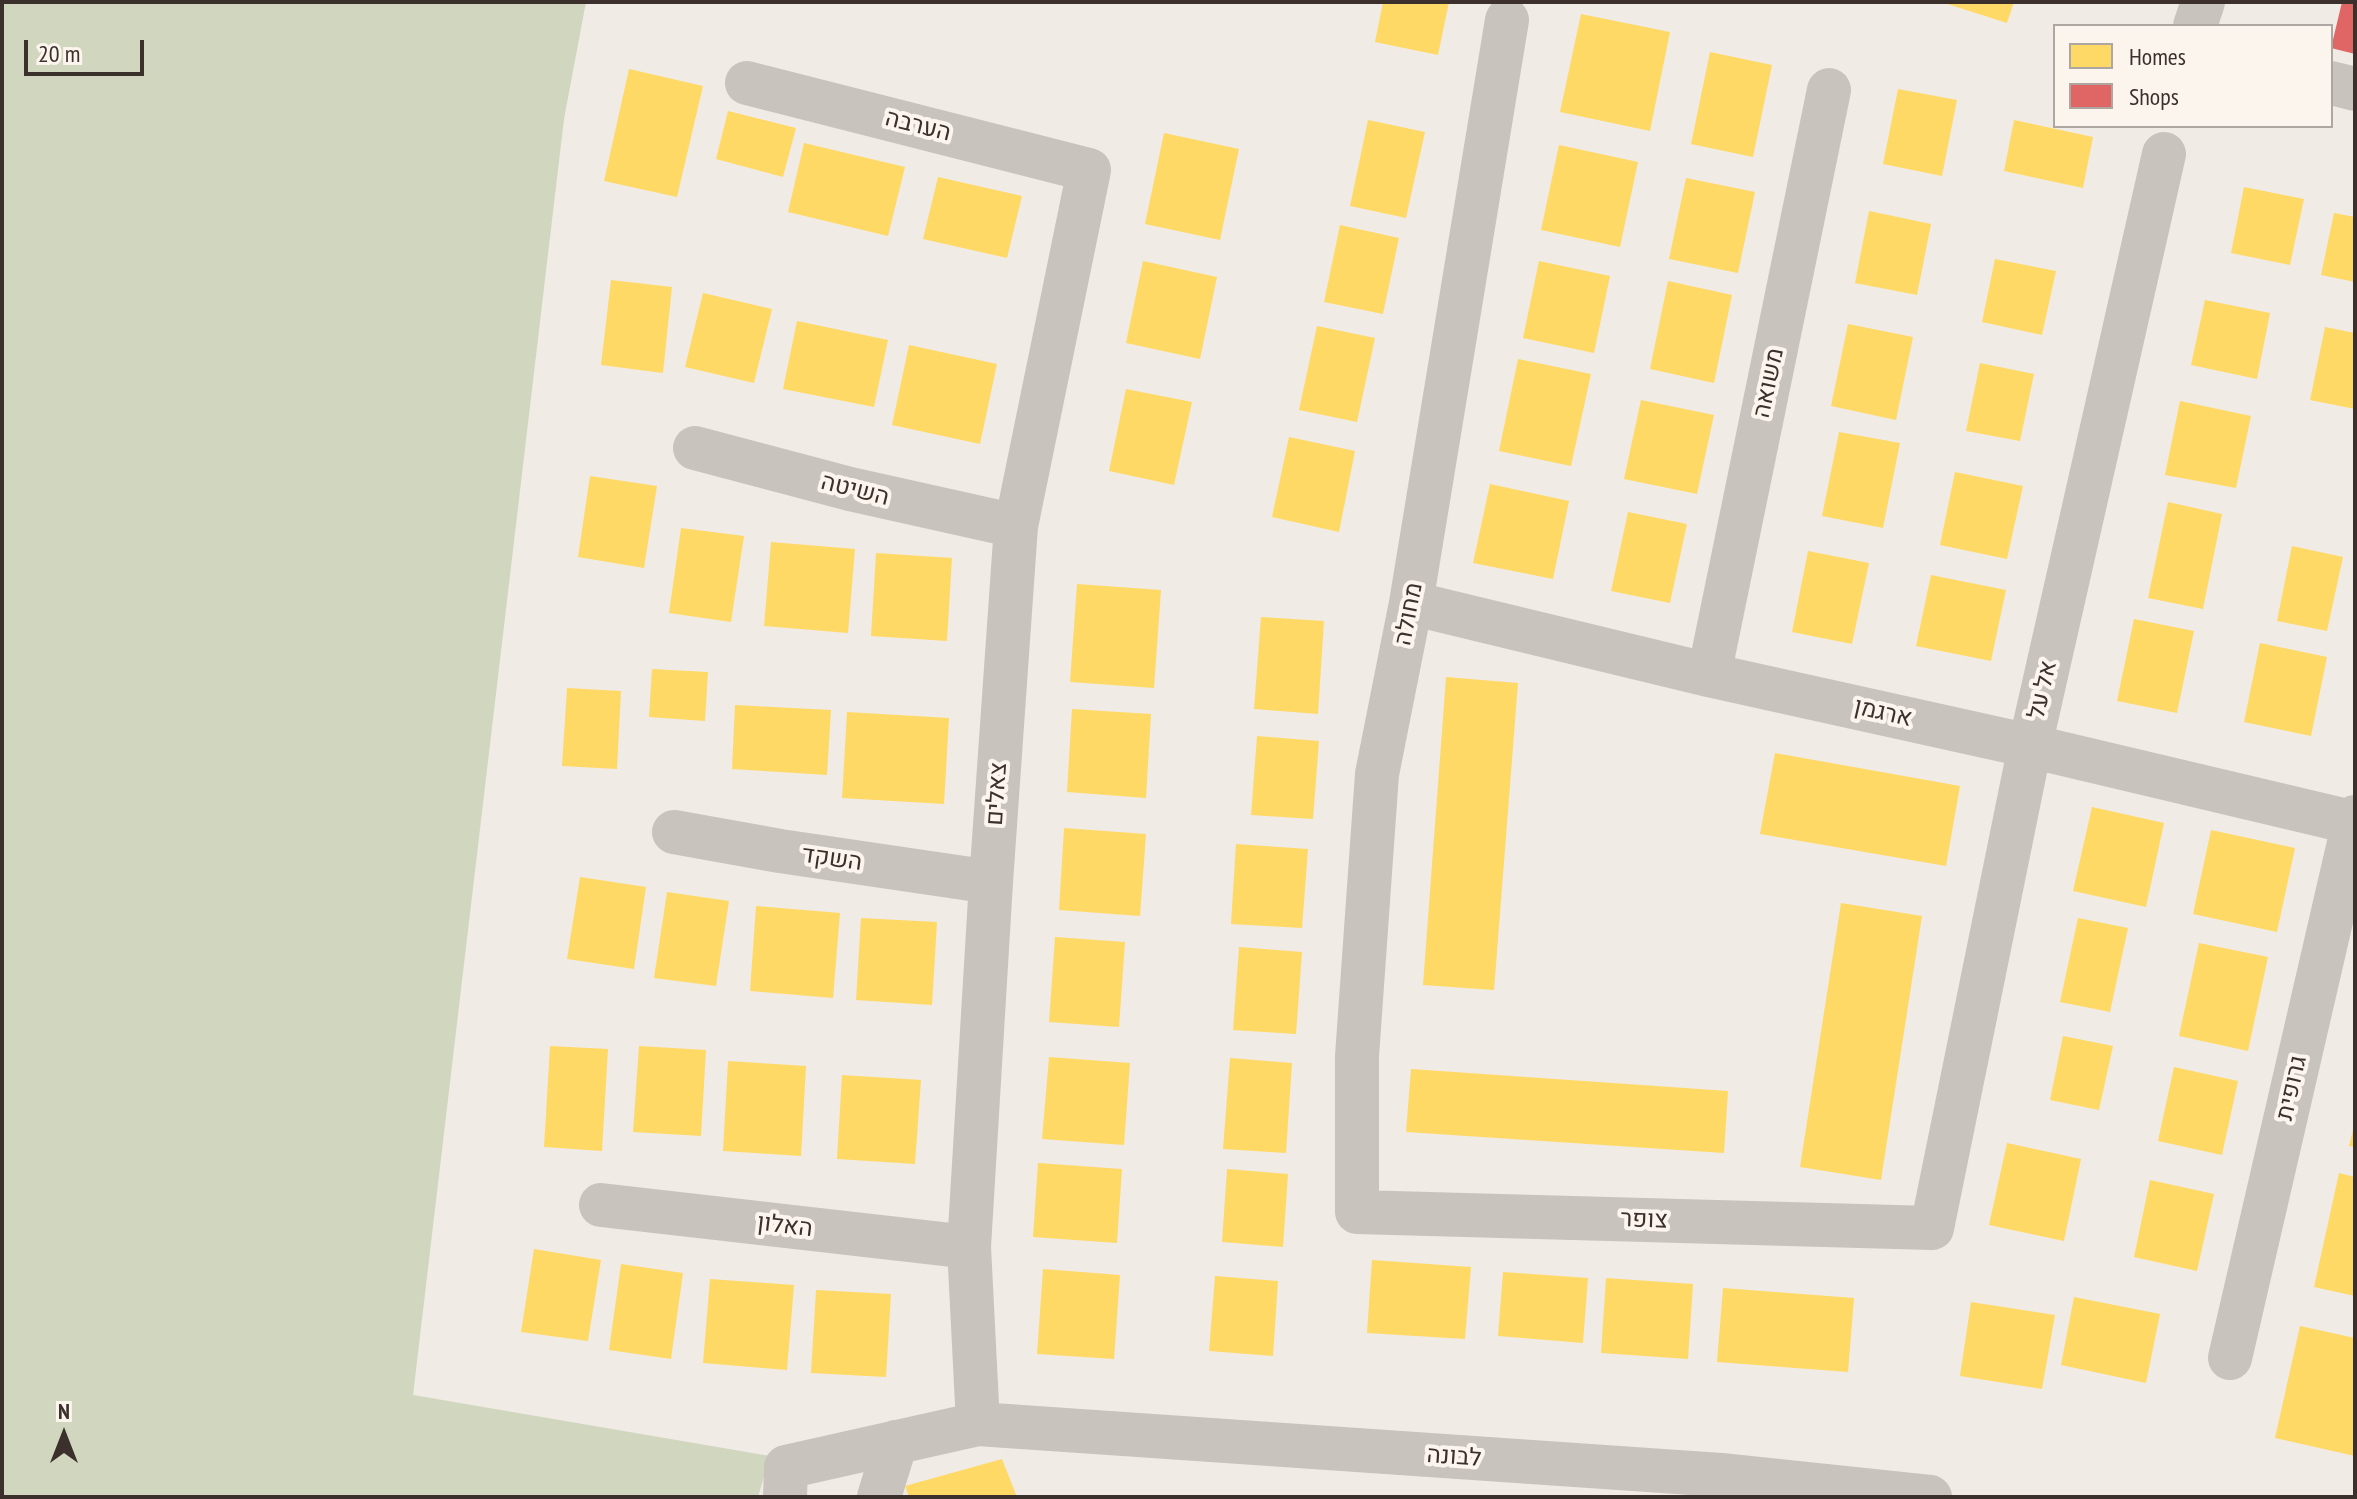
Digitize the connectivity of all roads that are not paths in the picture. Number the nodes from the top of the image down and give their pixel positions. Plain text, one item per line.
1 (2203, 2) edge
2 (1507, 20) dead end
3 (2196, 24) edge
4 (747, 83) dead end
5 (2333, 84) edge
6 (2355, 89) edge
7 (1829, 90) dead end
8 (2164, 154) dead end
9 (1089, 170) joint
10 (695, 448) dead end
11 (1016, 526) junction
12 (1411, 603) junction
13 (1709, 675) junction
14 (2030, 746) junction
15 (2355, 821) edge
16 (674, 832) dead end
17 (991, 882) junction
18 (601, 1205) dead end
19 (1357, 1212) joint
20 (1932, 1228) joint
21 (969, 1247) junction
22 (2230, 1358) dead end
23 (978, 1424) junction
24 (896, 1442) junction
25 (785, 1497) edge
26 (879, 1497) edge
27 (1930, 1497) edge

1 - 3 street
2 - 12 street, מחולה
4 - 9 street, הערבה
5 - 6 street
7 - 13 street, משואה
8 - 14 street, אל על
9 - 11 street, צאלים
10 - 11 street, השיטה
11 - 17 street, צאלים
12 - 13 street, ארגמן
12 - 19 street, מחולה
13 - 14 street, ארגמן
14 - 15 street, ארגמן
14 - 20 street, אל על
15 - 22 street, גרופית
16 - 17 street, השקד
17 - 21 street, צאלים
18 - 21 street, האלון
19 - 20 street, צופר
21 - 23 street, צאלים
23 - 24 street, לבונה
23 - 27 street, לבונה
24 - 25 street, לבונה
24 - 26 street

